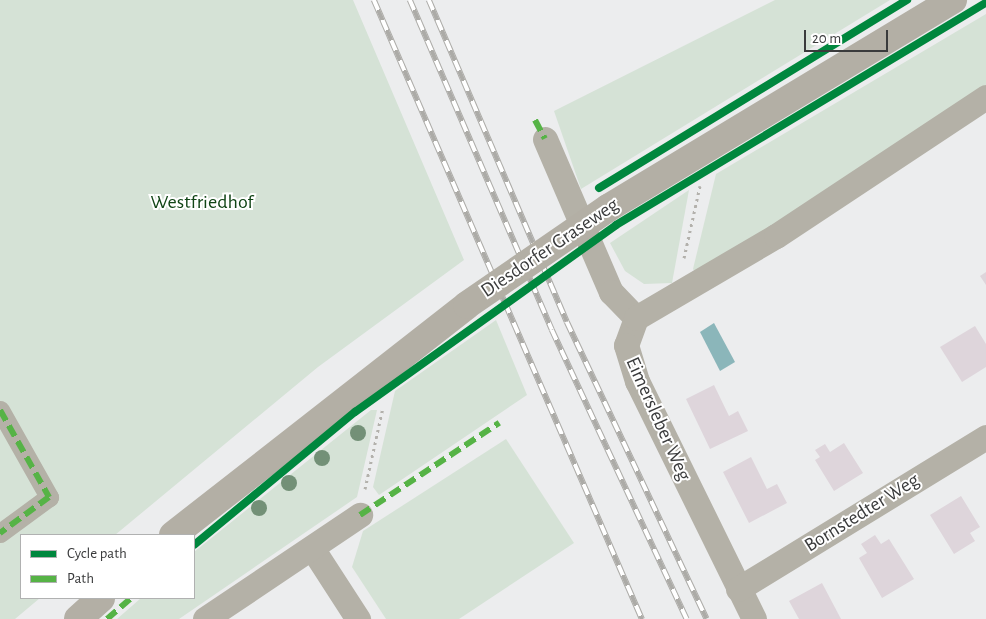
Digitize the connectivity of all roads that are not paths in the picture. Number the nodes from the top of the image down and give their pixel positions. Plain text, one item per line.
1 (953, 0) edge
2 (986, 97) edge
3 (546, 139) dead end
4 (636, 318) junction
5 (0, 410) edge
6 (986, 437) edge
7 (360, 515) dead end
8 (0, 534) edge
9 (175, 534) edge
10 (312, 548) junction
11 (738, 589) junction
12 (100, 599) edge
13 (78, 619) edge
14 (205, 619) edge
15 (358, 619) edge
16 (754, 619) edge

1 - 9 main road, Diesdorfer Graseweg, bridge
2 - 4 street
3 - 4 street
4 - 11 street, Eimersleber Weg
5 - 8 street
6 - 11 street, Bornstedter Weg
7 - 10 street
10 - 14 street
10 - 15 street
11 - 16 street, Eimersleber Weg
12 - 13 main road

